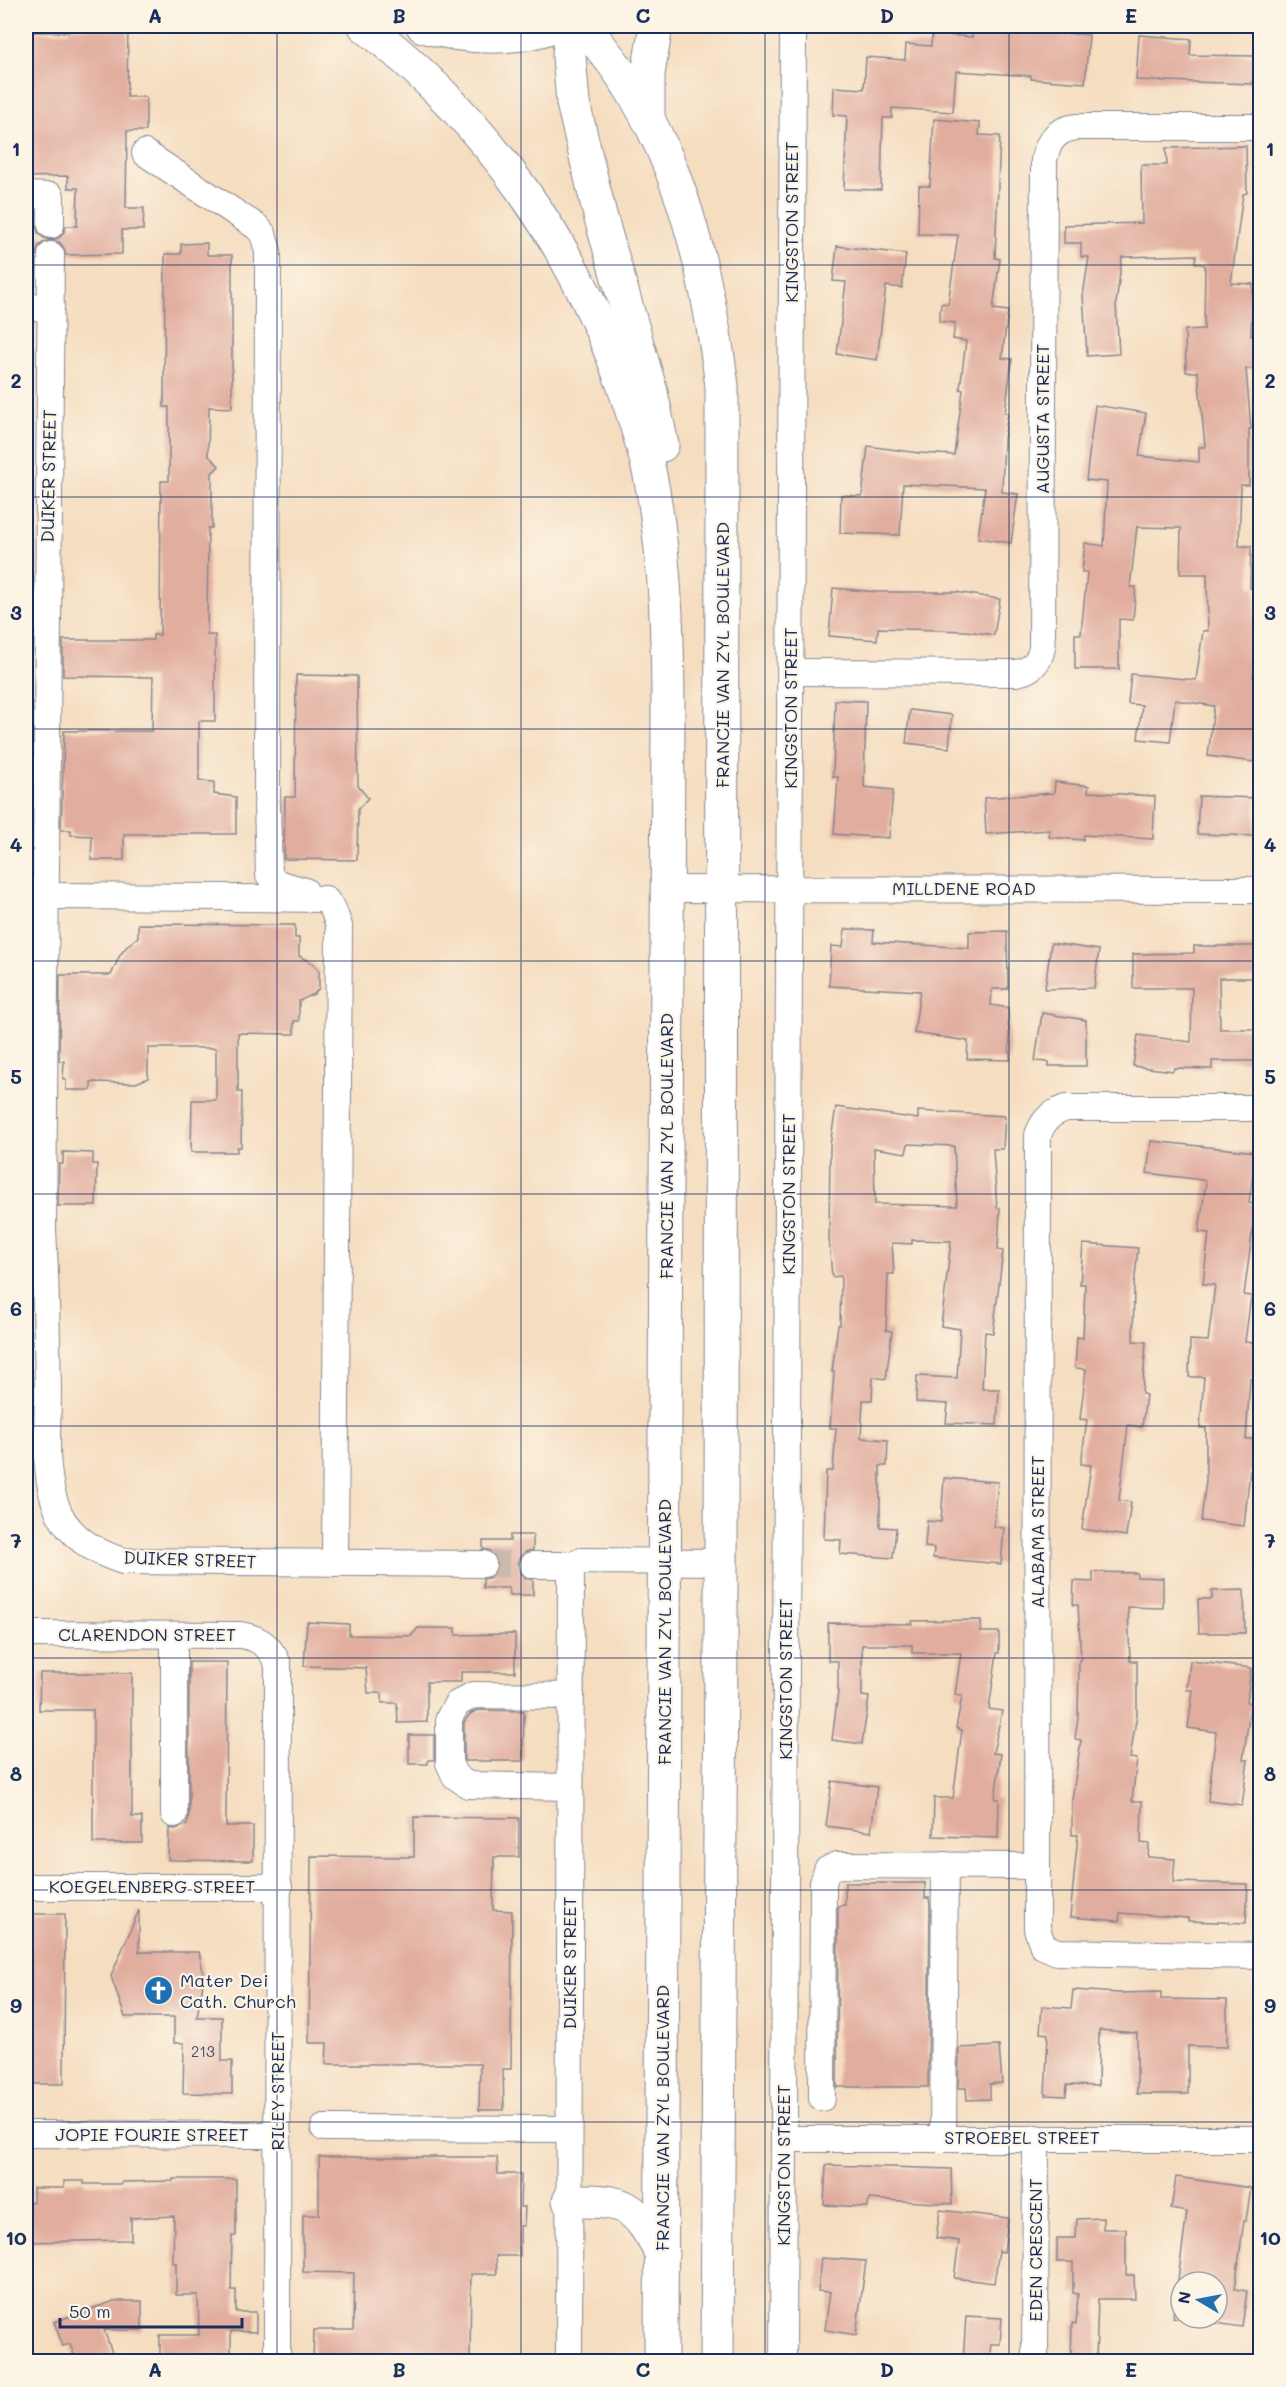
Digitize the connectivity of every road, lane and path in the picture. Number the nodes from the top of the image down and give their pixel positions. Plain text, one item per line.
1 (365, 26) edge
2 (423, 26) edge
3 (553, 26) edge
4 (571, 26) edge
5 (582, 26) edge
6 (656, 26) edge
7 (793, 26) edge
8 (648, 115) junction
9 (1260, 127) edge
10 (145, 153) dead end
11 (26, 195) edge
12 (51, 225) dead end
13 (51, 255) dead end
14 (51, 306) junction
15 (26, 308) edge
16 (791, 672) junction
17 (668, 685) junction
18 (667, 889) junction
19 (790, 889) junction
20 (722, 890) junction
21 (1260, 890) edge
22 (45, 896) junction
23 (325, 899) junction
24 (1260, 1108) edge
25 (665, 1562) junction
26 (721, 1562) junction
27 (335, 1563) junction
28 (483, 1564) tunnel mouth
29 (533, 1565) tunnel mouth
30 (571, 1566) junction
31 (26, 1634) edge
32 (174, 1635) junction
33 (266, 1645) joint
34 (571, 1696) junction
35 (570, 1787) junction
36 (174, 1814) dead end
37 (945, 1865) junction
38 (1037, 1866) junction
39 (26, 1887) edge
40 (279, 1887) junction
41 (1260, 1956) edge
42 (822, 2098) dead end
43 (324, 2128) dead end
44 (569, 2129) junction
45 (26, 2134) edge
46 (278, 2135) junction
47 (943, 2138) junction
48 (1036, 2138) junction
49 (784, 2139) junction
50 (1260, 2139) edge
51 (569, 2200) junction
52 (662, 2254) junction
53 (277, 2361) edge
54 (569, 2361) edge
55 (662, 2361) edge
56 (717, 2361) edge
57 (783, 2361) edge
58 (1035, 2361) edge

1 - 17 main road, FRANCIE VAN ZYL BOULEVARD
2 - 3 main road
4 - 17 main road
5 - 8 main road, FRANCIE VAN ZYL BOULEVARD
6 - 8 main road
7 - 16 street, KINGSTON STREET
8 - 20 main road, FRANCIE VAN ZYL BOULEVARD
9 - 16 street, AUGUSTA STREET
10 - 23 street
11 - 12 street
13 - 14 street, DUIKER STREET
14 - 15 street
14 - 22 street, DUIKER STREET
16 - 19 street, KINGSTON STREET
17 - 18 main road, FRANCIE VAN ZYL BOULEVARD
18 - 20 street, MILLDENE ROAD
18 - 25 main road, FRANCIE VAN ZYL BOULEVARD
19 - 20 street, MILLDENE ROAD
19 - 21 street, MILLDENE ROAD
19 - 49 street, KINGSTON STREET
20 - 26 main road, FRANCIE VAN ZYL BOULEVARD
22 - 23 street
22 - 27 street, DUIKER STREET
23 - 27 street
24 - 38 street, ALABAMA STREET
25 - 26 street
25 - 30 street
25 - 52 main road, FRANCIE VAN ZYL BOULEVARD
26 - 56 main road, FRANCIE VAN ZYL BOULEVARD
27 - 28 street, DUIKER STREET
29 - 30 street
30 - 34 street, DUIKER STREET
31 - 32 street, CLARENDON STREET
32 - 33 street, CLARENDON STREET
32 - 36 street
33 - 40 street, RILEY STREET
34 - 35 street, DUIKER STREET
34 - 35 street
35 - 44 street, DUIKER STREET
37 - 38 street
37 - 42 street
37 - 47 street
38 - 41 street, ALABAMA STREET
39 - 40 street, KOEGELENBERG STREET
40 - 46 street, RILEY STREET
43 - 44 street
44 - 51 street, DUIKER STREET
45 - 46 street, JOPIE FOURIE STREET
46 - 53 street, RILEY STREET
47 - 48 street, STROEBEL STREET
47 - 49 street, STROEBEL STREET
48 - 50 street, STROEBEL STREET
48 - 58 street, EDEN CRESCENT
49 - 57 street, KINGSTON STREET
51 - 52 main road
51 - 54 street, DUIKER STREET
52 - 55 main road, FRANCIE VAN ZYL BOULEVARD

